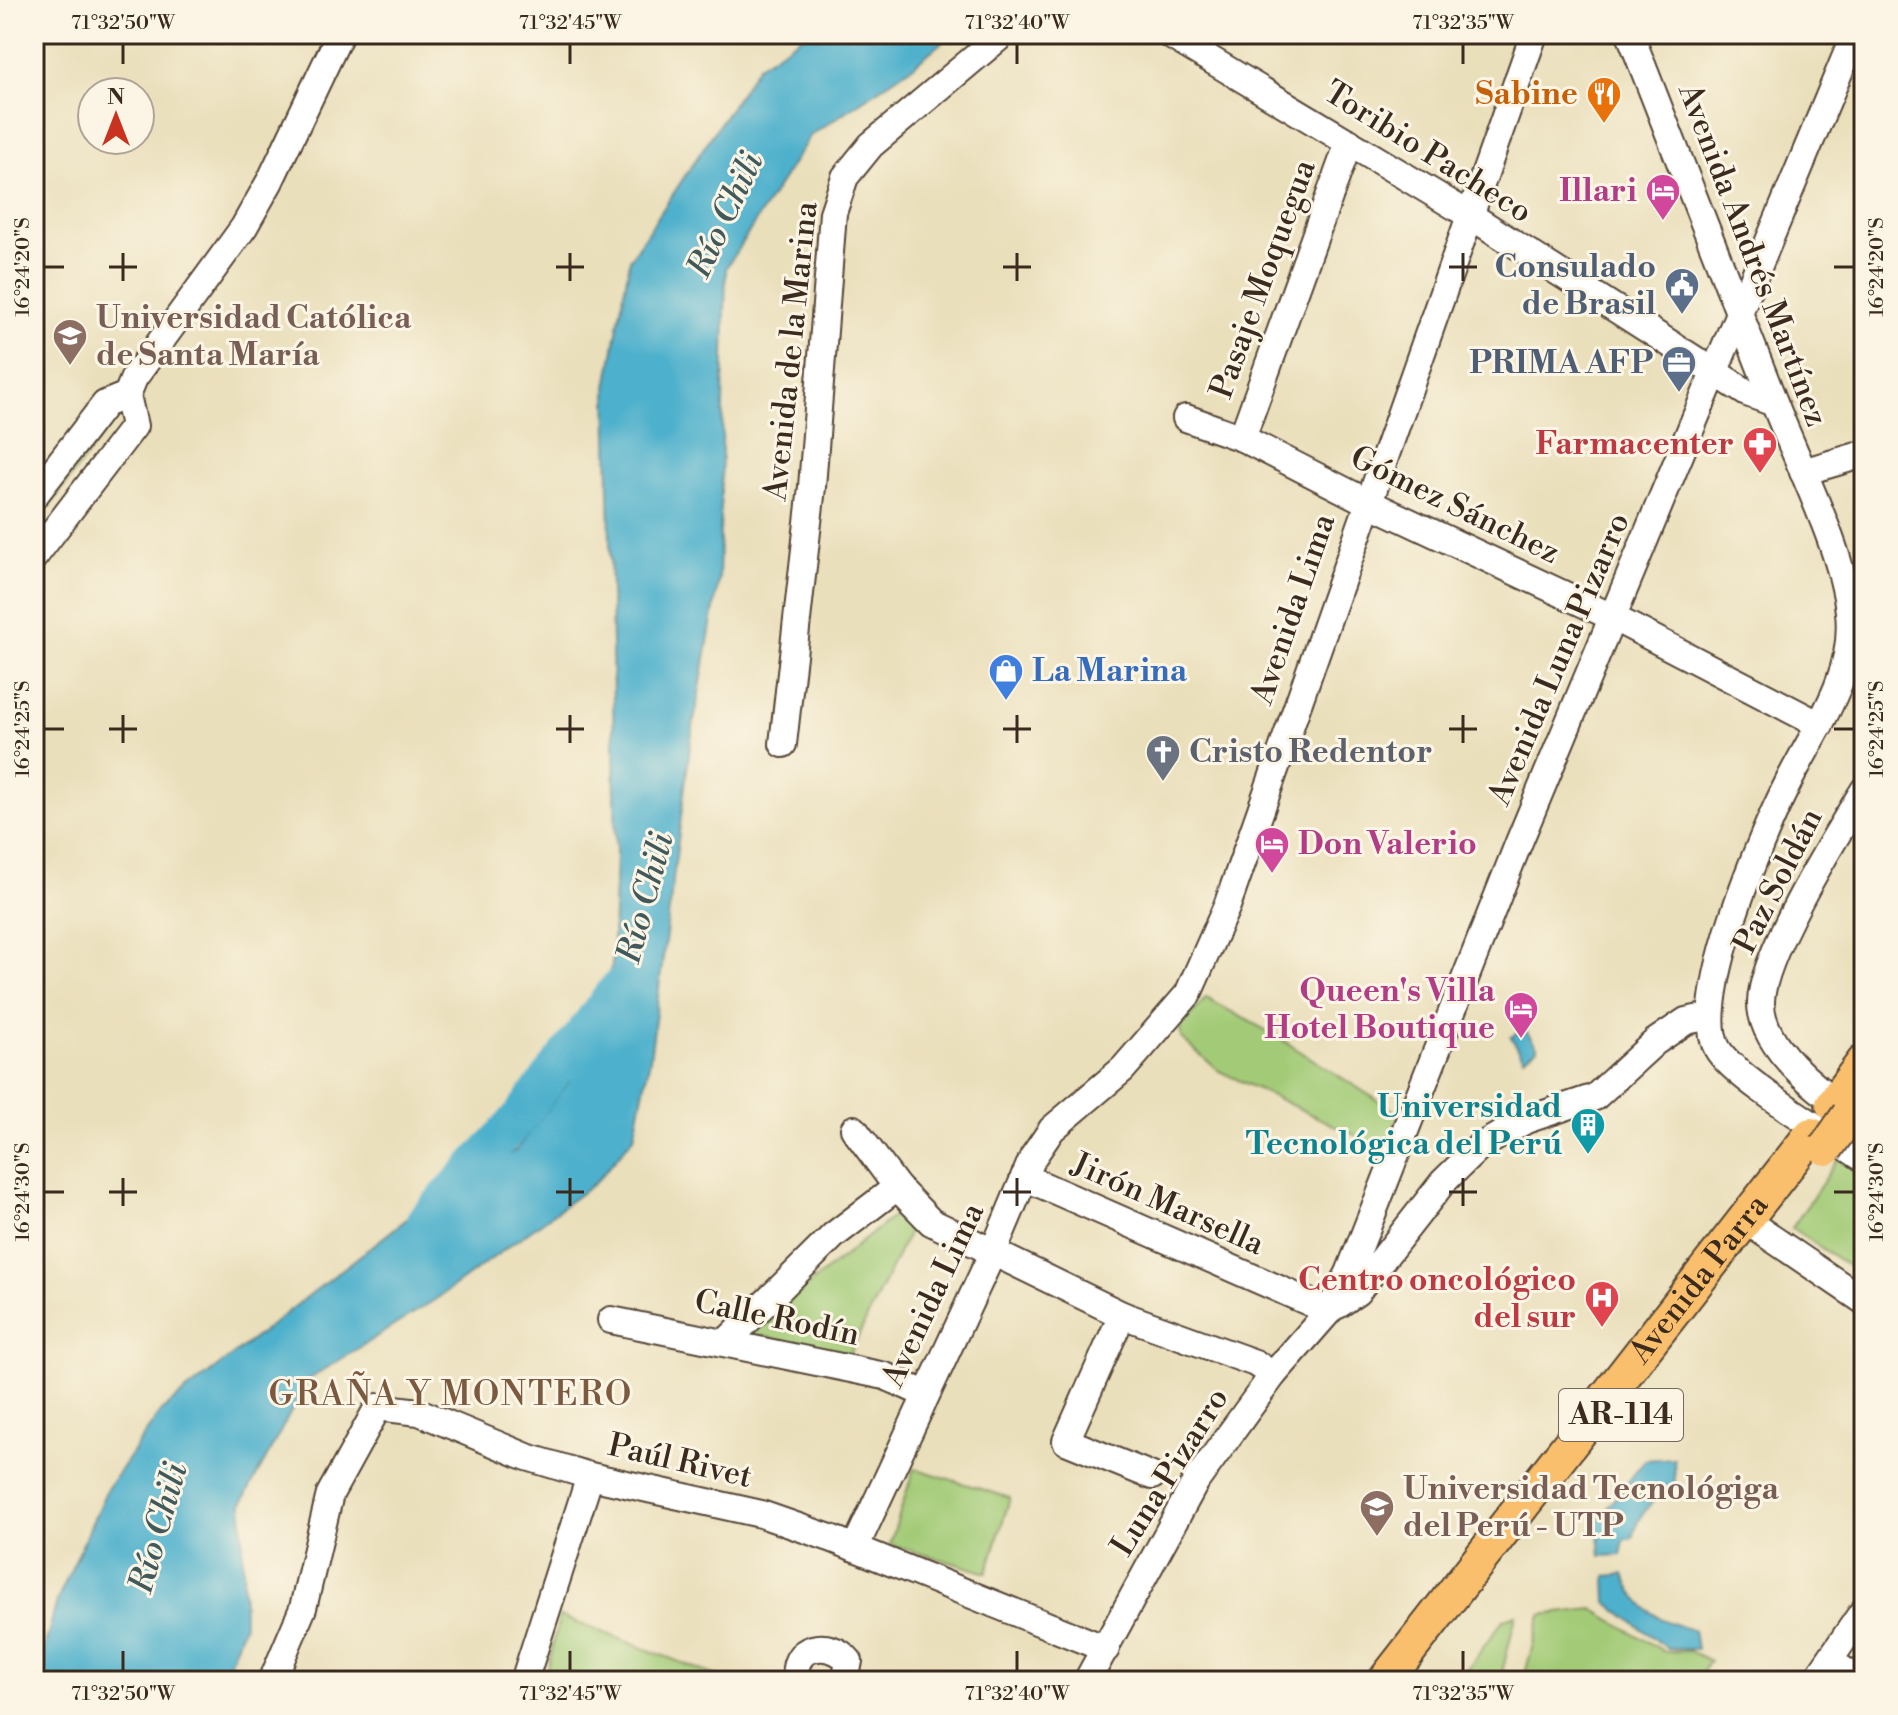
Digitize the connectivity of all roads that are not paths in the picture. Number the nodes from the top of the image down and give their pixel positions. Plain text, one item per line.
1 (340, 34) edge
2 (1003, 34) edge
3 (1168, 34) edge
4 (1534, 34) edge
5 (1630, 34) edge
6 (1855, 34) edge
7 (1864, 39) edge
8 (1199, 42) edge
9 (1349, 142) junction
10 (1471, 216) junction
11 (1741, 312) junction
12 (1716, 373) junction
13 (127, 395) junction
14 (1774, 403) junction
15 (1186, 418) dead end
16 (1242, 438) junction
17 (1864, 454) edge
18 (1803, 472) junction
19 (34, 496) edge
20 (1367, 502) junction
21 (34, 557) edge
22 (1614, 618) junction
23 (1820, 725) junction
24 (783, 744) dead end
25 (1864, 790) edge
26 (1710, 1016) junction
27 (1864, 1062) edge
28 (1847, 1106) edge
29 (854, 1129) dead end
30 (1864, 1159) edge
31 (1024, 1177) junction
32 (897, 1187) junction
33 (1755, 1227) junction
34 (993, 1252) junction
35 (1864, 1301) edge
36 (1329, 1311) junction
37 (1122, 1315) junction
38 (611, 1320) dead end
39 (727, 1341) junction
40 (1273, 1375) junction
41 (925, 1394) junction
42 (590, 1476) junction
43 (1152, 1476) dead end
44 (855, 1548) junction
45 (1864, 1610) edge
46 (1106, 1649) junction
47 (1822, 1671) edge
48 (272, 1681) edge
49 (524, 1681) edge
50 (797, 1681) edge
51 (845, 1681) edge
52 (1087, 1681) edge
53 (1385, 1681) edge
54 (1414, 1681) edge
55 (1860, 1681) edge

1 - 13 street
2 - 24 street, Avenida de la Marina
3 - 8 street, Toribio Pacheco
4 - 10 street, Avenida Lima
5 - 11 street, Avenida Andrés Martínez
6 - 7 street
6 - 11 street, Avenida Luna Pizarro
8 - 9 street, Toribio Pacheco
9 - 10 street, Toribio Pacheco
9 - 16 street, Pasaje Moquegua
10 - 12 street, Toribio Pacheco
10 - 20 street, Avenida Lima
11 - 12 street, Avenida Luna Pizarro
11 - 14 street, Avenida Andrés Martínez
12 - 14 street, Toribio Pacheco
12 - 22 street, Avenida Luna Pizarro
13 - 19 street
13 - 21 street
14 - 18 street, Avenida Andrés Martínez
15 - 16 street, Gómez Sánchez
16 - 20 street, Gómez Sánchez
17 - 18 street
18 - 23 street, Avenida Andrés Martínez
20 - 22 street, Gómez Sánchez
20 - 31 street, Avenida Lima
22 - 23 street, Gómez Sánchez
22 - 36 street, Avenida Luna Pizarro
23 - 26 street, Avenida Andrés Martínez
25 - 28 street, Paz Soldán
26 - 30 street, Avenida Andrés Martínez
26 - 36 street
27 - 28 main road, AR-114
28 - 33 main road, Avenida Parra / AR-114, bridge
29 - 32 street
31 - 34 street, Avenida Lima
31 - 36 street, Jirón Marsella
32 - 34 street
32 - 39 street
33 - 35 street
33 - 53 main road, Avenida Parra / AR-114
33 - 54 main road, Avenida Parra / AR-114
34 - 37 street
34 - 41 street, Avenida Lima
36 - 40 street, Luna Pizarro
37 - 40 street
37 - 43 street
38 - 39 street, Calle Rodín
39 - 41 street, Calle Rodín
40 - 46 street, Luna Pizarro
41 - 44 street, Avenida Lima
42 - 44 street, Paúl Rivet
42 - 48 street, Paúl Rivet
42 - 49 street
44 - 46 street, Paúl Rivet
45 - 47 street
46 - 52 street, Luna Pizarro
47 - 55 street
50 - 51 street

